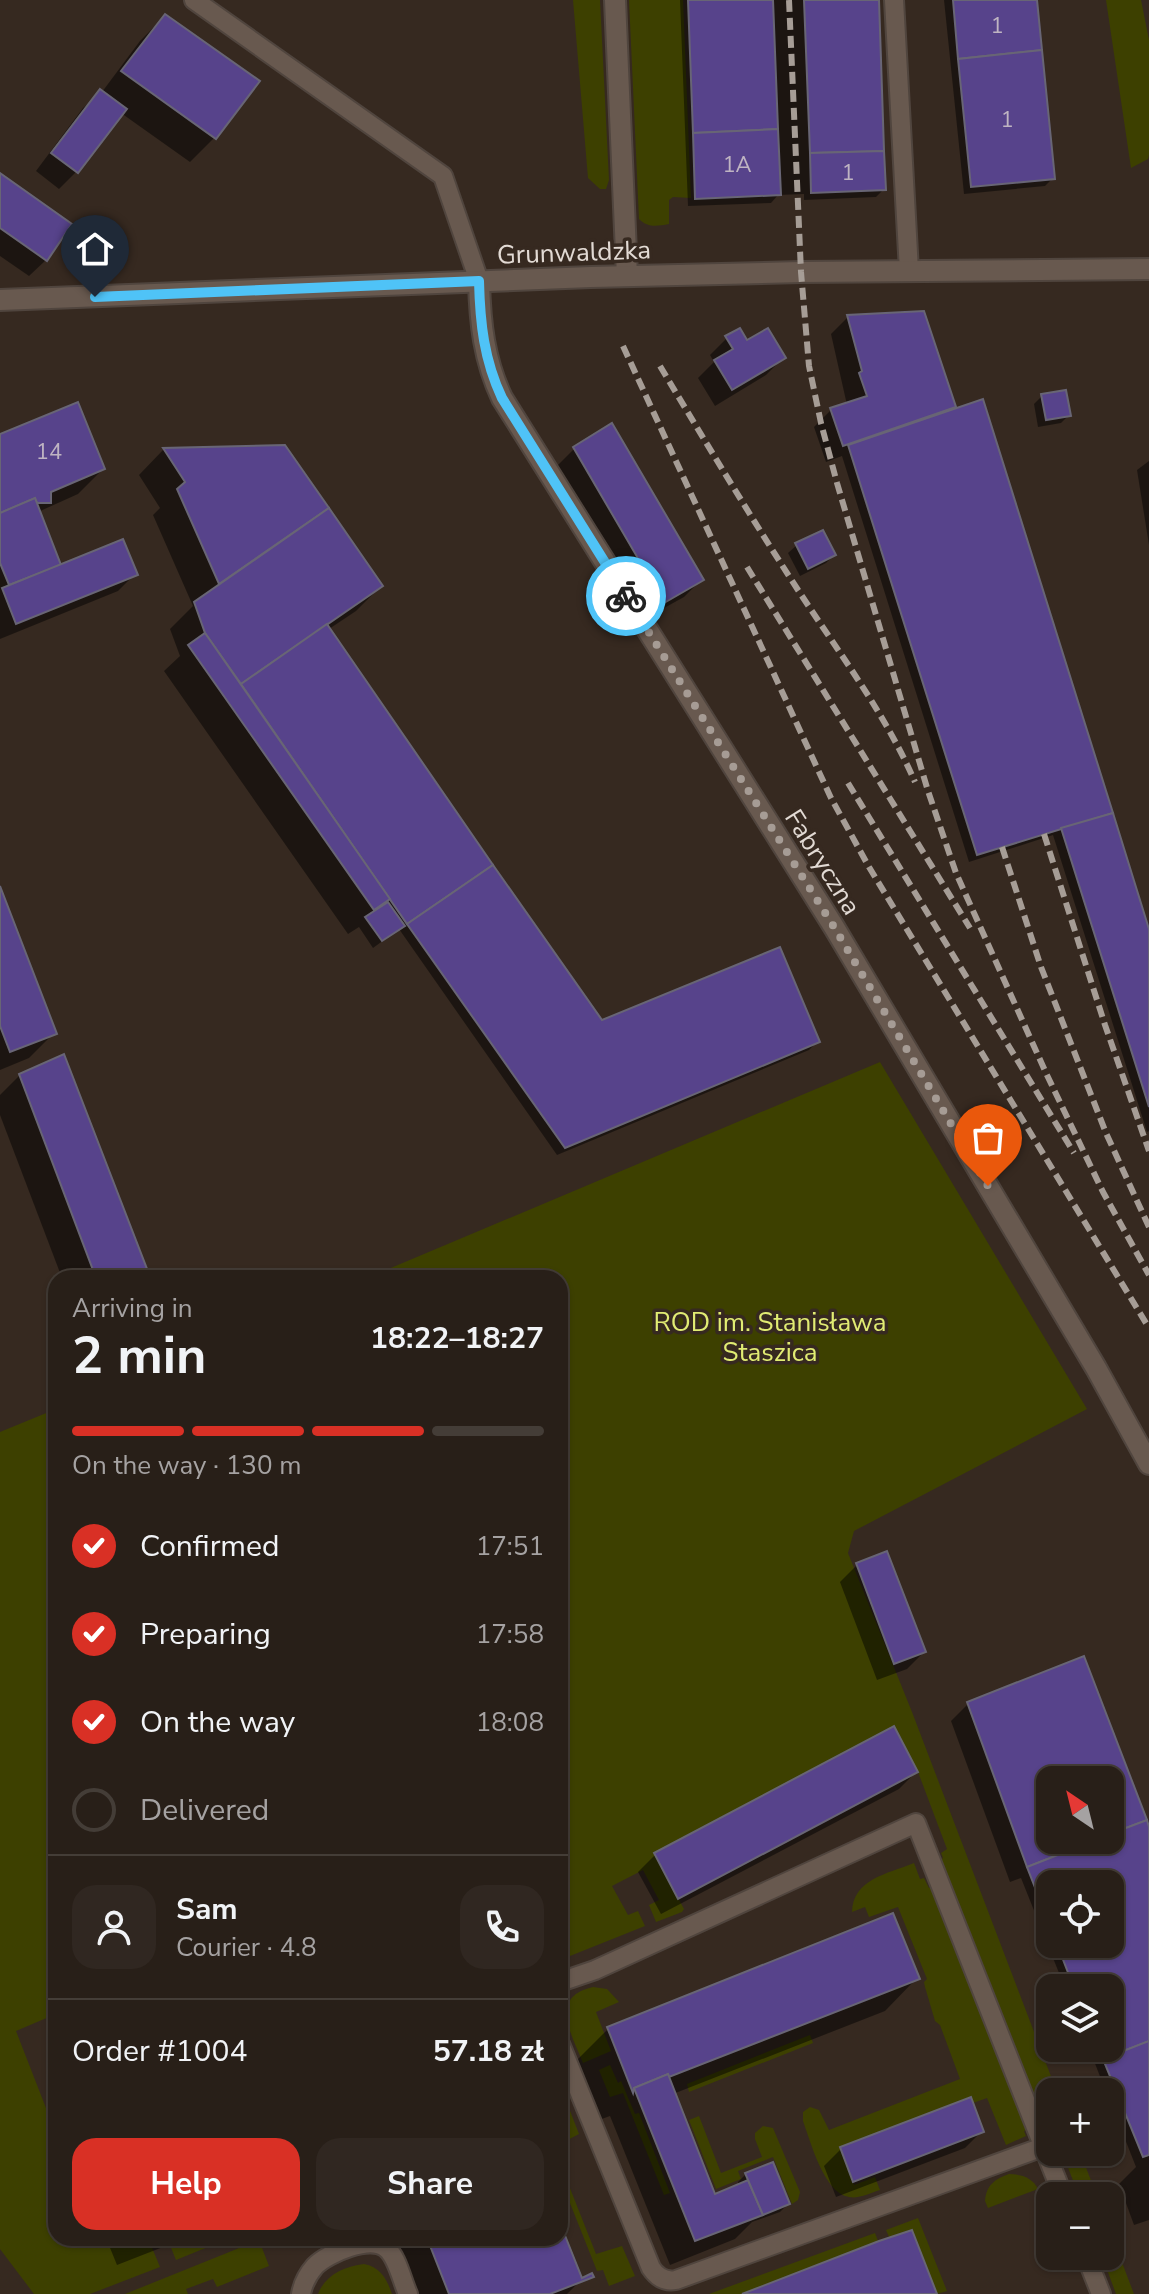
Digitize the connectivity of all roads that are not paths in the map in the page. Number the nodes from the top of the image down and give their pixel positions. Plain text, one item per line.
1 (194, 0) edge
2 (615, 0) edge
3 (894, 0) edge
4 (1149, 269) edge
5 (909, 271) junction
6 (627, 276) junction
7 (479, 281) junction
8 (0, 300) edge
9 (1149, 1464) edge
10 (568, 1979) edge
11 (568, 2064) edge
12 (1036, 2129) edge
13 (1036, 2150) edge
14 (357, 2246) edge
15 (382, 2246) edge
16 (1092, 2270) edge
17 (301, 2294) edge
18 (408, 2294) edge
19 (1101, 2294) edge

1 - 7 lane
2 - 6 street
3 - 5 lane
4 - 5 street, Grunwaldzka
5 - 6 street, Grunwaldzka
6 - 7 street, Grunwaldzka
7 - 8 street, Grunwaldzka
7 - 9 street, Fabryczna
10 - 12 lane
11 - 13 lane
14 - 17 lane
15 - 18 lane
16 - 19 lane

